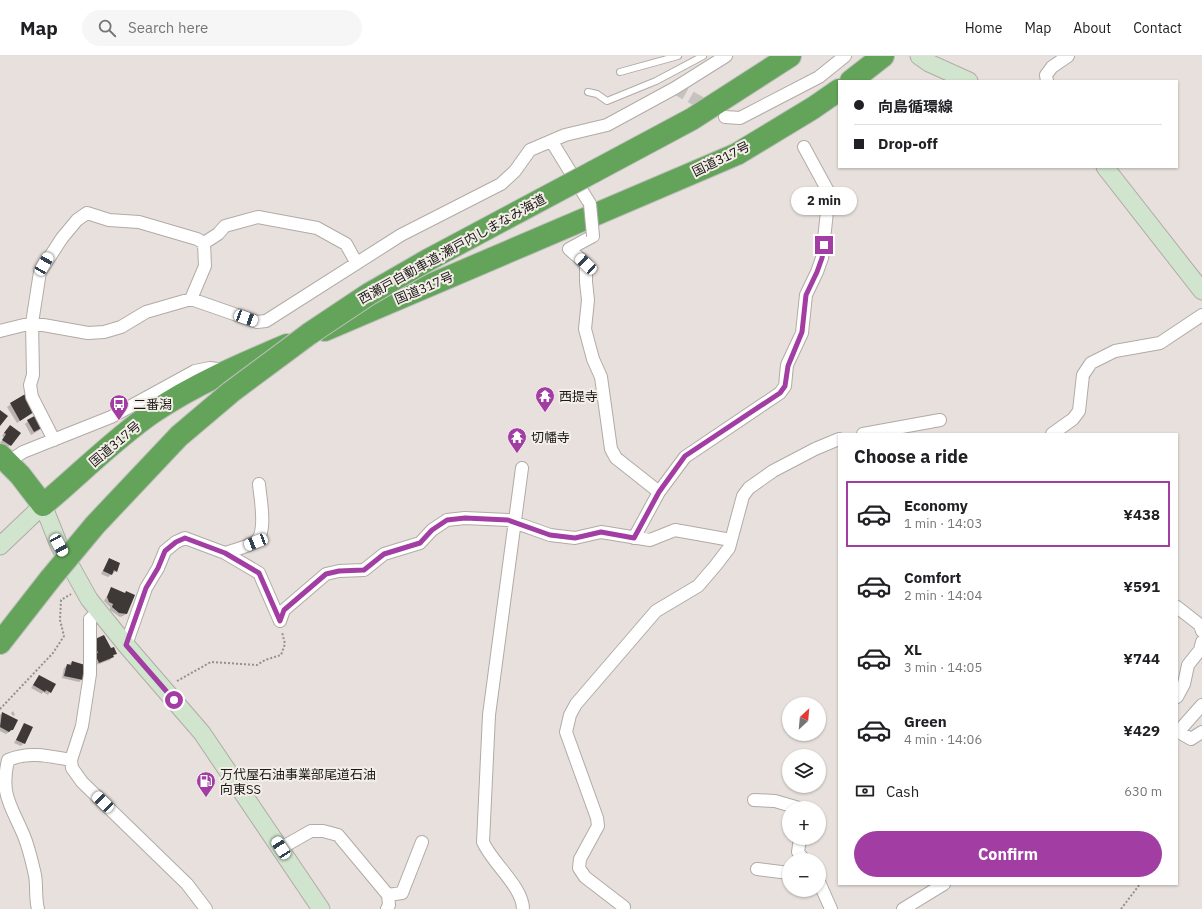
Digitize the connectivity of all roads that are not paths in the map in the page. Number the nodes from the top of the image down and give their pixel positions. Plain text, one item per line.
1 (678, 56) edge
2 (703, 56) edge
3 (726, 56) edge
4 (790, 56) edge
5 (846, 56) edge
6 (883, 56) edge
7 (920, 56) edge
8 (1068, 56) edge
9 (620, 72) dead end
10 (852, 80) edge
11 (967, 80) edge
12 (1047, 80) edge
13 (838, 91) edge
14 (588, 92) dead end
15 (725, 117) dead end
16 (552, 142) junction
17 (804, 147) dead end
18 (1106, 168) edge
19 (204, 243) junction
20 (356, 262) junction
21 (1202, 291) edge
22 (191, 299) junction
23 (1202, 315) edge
24 (32, 323) junction
25 (0, 331) edge
26 (232, 370) junction
27 (940, 420) dead end
28 (868, 433) edge
29 (1053, 433) edge
30 (838, 439) edge
31 (54, 440) junction
32 (4, 459) edge
33 (522, 468) dead end
34 (258, 484) dead end
35 (659, 492) junction
36 (43, 505) junction
37 (515, 523) junction
38 (634, 538) junction
39 (731, 540) junction
40 (0, 546) edge
41 (225, 553) junction
42 (1178, 608) edge
43 (99, 611) junction
44 (1202, 631) edge
45 (1202, 642) edge
46 (2, 645) edge
47 (126, 645) junction
48 (1178, 695) edge
49 (1202, 704) edge
50 (1178, 731) edge
51 (1202, 732) edge
52 (71, 760) junction
53 (754, 800) dead end
54 (782, 803) edge
55 (422, 842) dead end
56 (281, 848) junction
57 (757, 869) dead end
58 (782, 873) edge
59 (942, 885) edge
60 (388, 895) junction
61 (826, 897) edge
62 (624, 908) edge
63 (38, 909) edge
64 (206, 909) edge
65 (321, 909) edge
66 (387, 909) edge
67 (523, 909) edge
68 (831, 909) edge
69 (903, 909) edge

1 - 9 lane
2 - 14 lane
3 - 16 street
4 - 46 highway, 西瀬戸自動車道;瀬戸内しまなみ海道, bridge
5 - 15 street
6 - 10 highway
7 - 11 main road
8 - 12 street
13 - 26 highway, 国道317号
16 - 20 street
16 - 35 street, bridge
17 - 35 street
18 - 21 main road
19 - 20 street
19 - 22 street
19 - 24 street
20 - 22 street
22 - 24 street
23 - 29 street
24 - 25 street
24 - 31 street
26 - 31 street
26 - 36 highway, 国道317号
27 - 28 street
30 - 39 street
31 - 32 street
32 - 36 highway
33 - 37 street
34 - 41 street
35 - 38 street
36 - 40 main road
36 - 43 main road
37 - 38 street
37 - 41 street
37 - 67 street
38 - 39 street
39 - 62 street
41 - 47 street
42 - 44 street
43 - 47 main road
43 - 52 street
45 - 48 street
47 - 56 main road
49 - 50 street
50 - 51 street
52 - 63 street
52 - 64 street
53 - 54 street
55 - 60 street
56 - 60 street
56 - 65 main road
57 - 58 street
59 - 69 street
60 - 66 street
61 - 68 street

